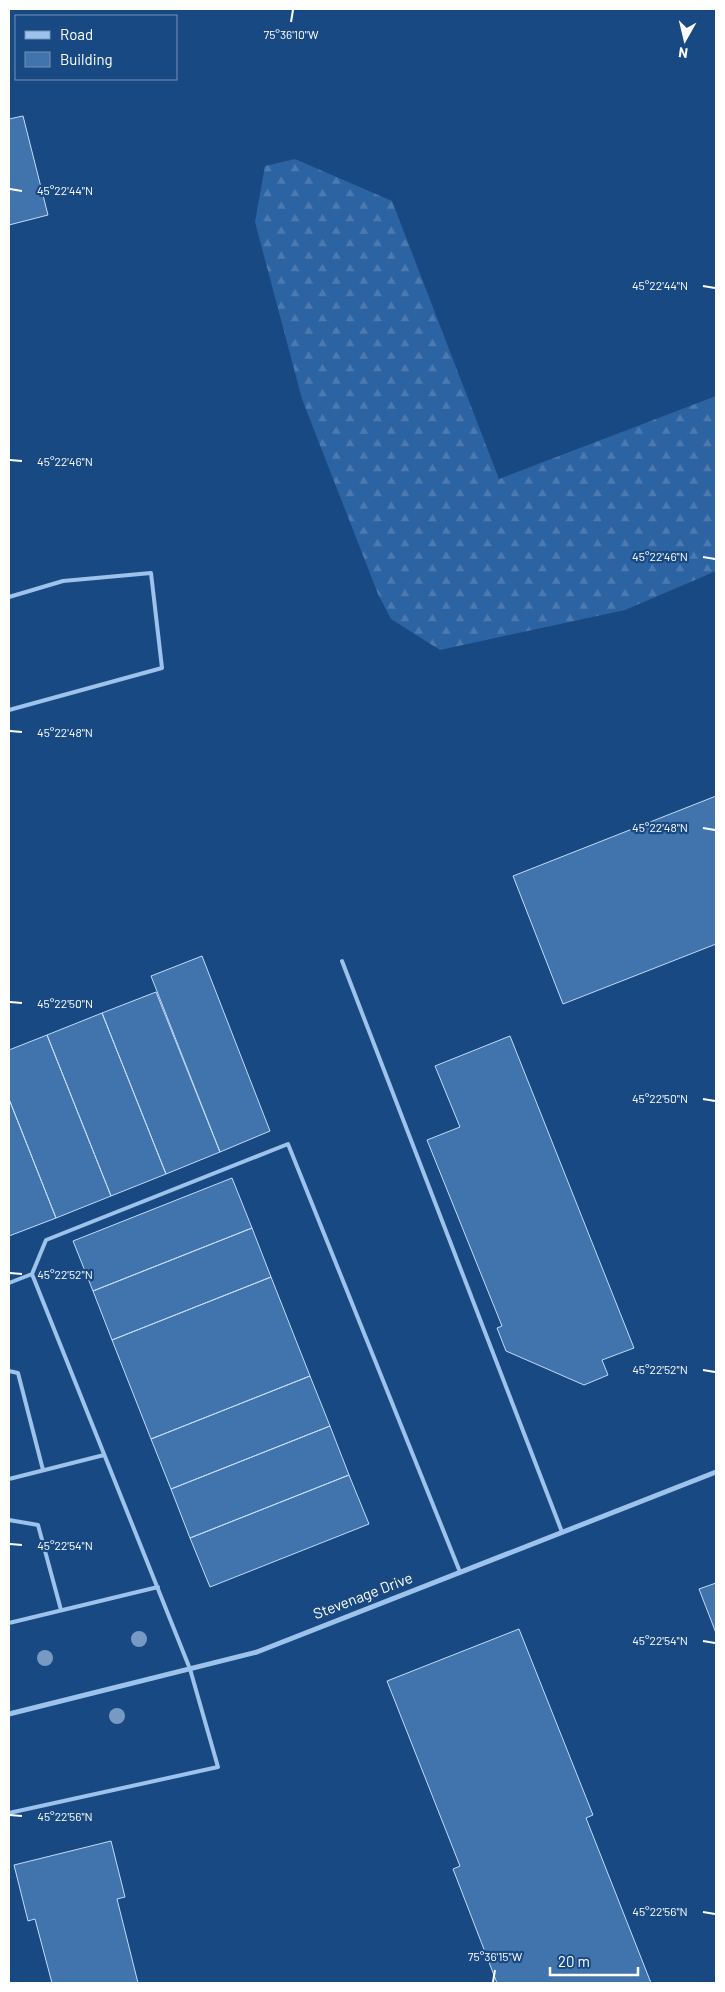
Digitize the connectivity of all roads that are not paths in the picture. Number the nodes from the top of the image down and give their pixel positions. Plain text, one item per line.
1 (9, 597) edge
2 (9, 710) edge
3 (342, 961) dead end
4 (32, 1274) junction
5 (9, 1283) edge
6 (9, 1371) edge
7 (104, 1455) junction
8 (43, 1470) junction
9 (716, 1472) edge
10 (9, 1479) edge
11 (9, 1520) edge
12 (562, 1532) junction
13 (460, 1572) junction
14 (158, 1587) junction
15 (61, 1610) junction
16 (9, 1622) edge
17 (190, 1669) junction
18 (9, 1714) edge
19 (9, 1813) edge

1 - 2 lane
3 - 12 lane
4 - 5 lane
4 - 7 lane
4 - 13 lane
6 - 8 lane
7 - 8 lane
7 - 14 lane
8 - 10 lane
9 - 12 street, Stevenage Drive
11 - 15 lane
12 - 13 street, Stevenage Drive
13 - 17 street, Stevenage Drive
14 - 15 lane
14 - 17 lane
15 - 16 lane
17 - 18 street, Stevenage Drive
17 - 19 lane

